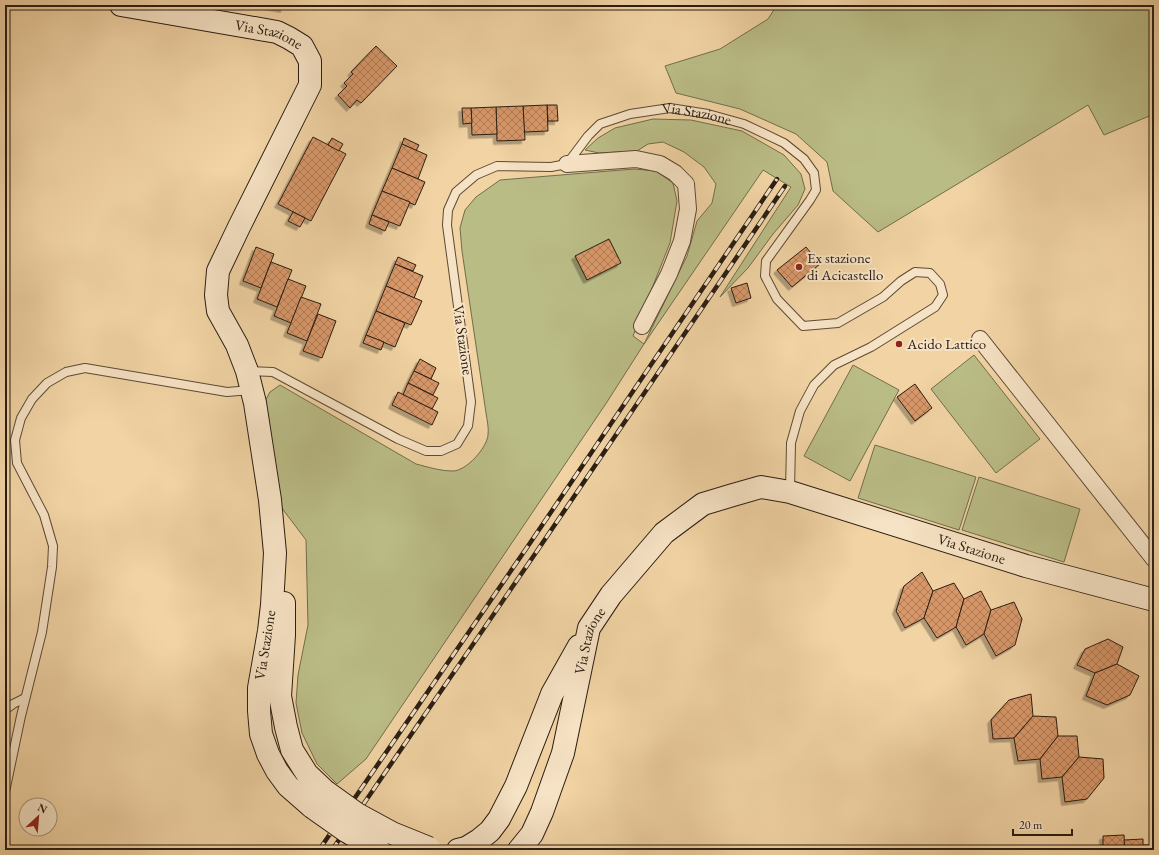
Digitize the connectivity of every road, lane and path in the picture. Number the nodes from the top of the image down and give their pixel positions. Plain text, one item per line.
1 (121, 5) edge
2 (567, 164) junction
3 (642, 326) dead end
4 (980, 339) dead end
5 (250, 381) junction
6 (790, 492) junction
7 (1154, 559) edge
8 (1154, 600) edge
9 (589, 628) junction
10 (26, 698) junction
11 (5, 710) edge
12 (5, 792) edge
13 (318, 799) junction
14 (435, 849) edge
15 (379, 850) edge
16 (458, 850) edge
17 (519, 850) edge

1 - 5 main road, Via Stazione
2 - 3 street
2 - 5 lane, Via Stazione
2 - 6 lane, Via Stazione
4 - 7 street
5 - 10 lane
5 - 13 main road, Via Stazione
6 - 8 main road, Via Stazione
6 - 9 main road, Via Stazione
9 - 16 main road
9 - 17 main road, Via Stazione
10 - 11 lane
10 - 12 lane
13 - 14 main road, bridge
13 - 15 main road, bridge

